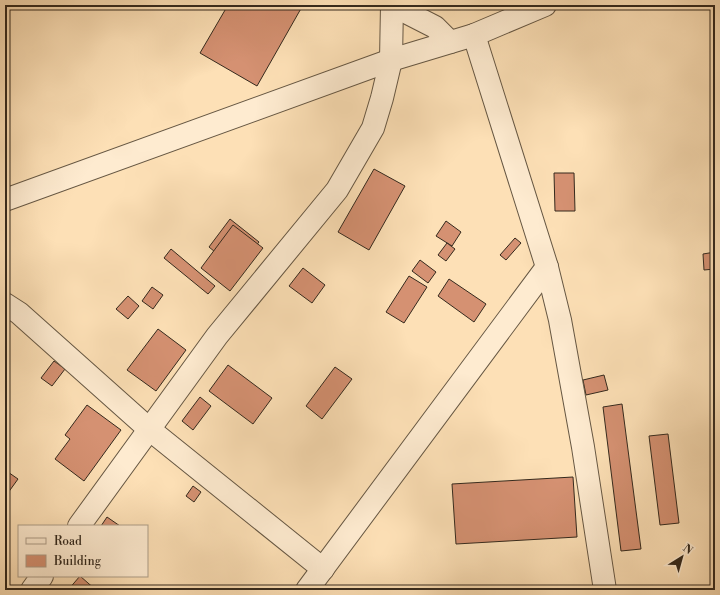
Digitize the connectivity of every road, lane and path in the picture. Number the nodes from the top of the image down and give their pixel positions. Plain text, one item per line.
1 (392, 5) edge
2 (545, 5) edge
3 (474, 35) junction
4 (450, 42) junction
5 (391, 60) junction
6 (5, 200) edge
7 (547, 267) junction
8 (5, 304) edge
9 (149, 429) junction
10 (79, 525) edge
11 (323, 568) junction
12 (41, 577) edge
13 (32, 590) edge
14 (307, 590) edge
15 (605, 590) edge

1 - 4 street
1 - 5 street
2 - 3 street
3 - 4 street
3 - 7 street
4 - 5 street
5 - 6 street
5 - 9 street
7 - 11 street
7 - 15 street
8 - 9 street
9 - 10 street
9 - 11 street
11 - 14 street
12 - 13 street

